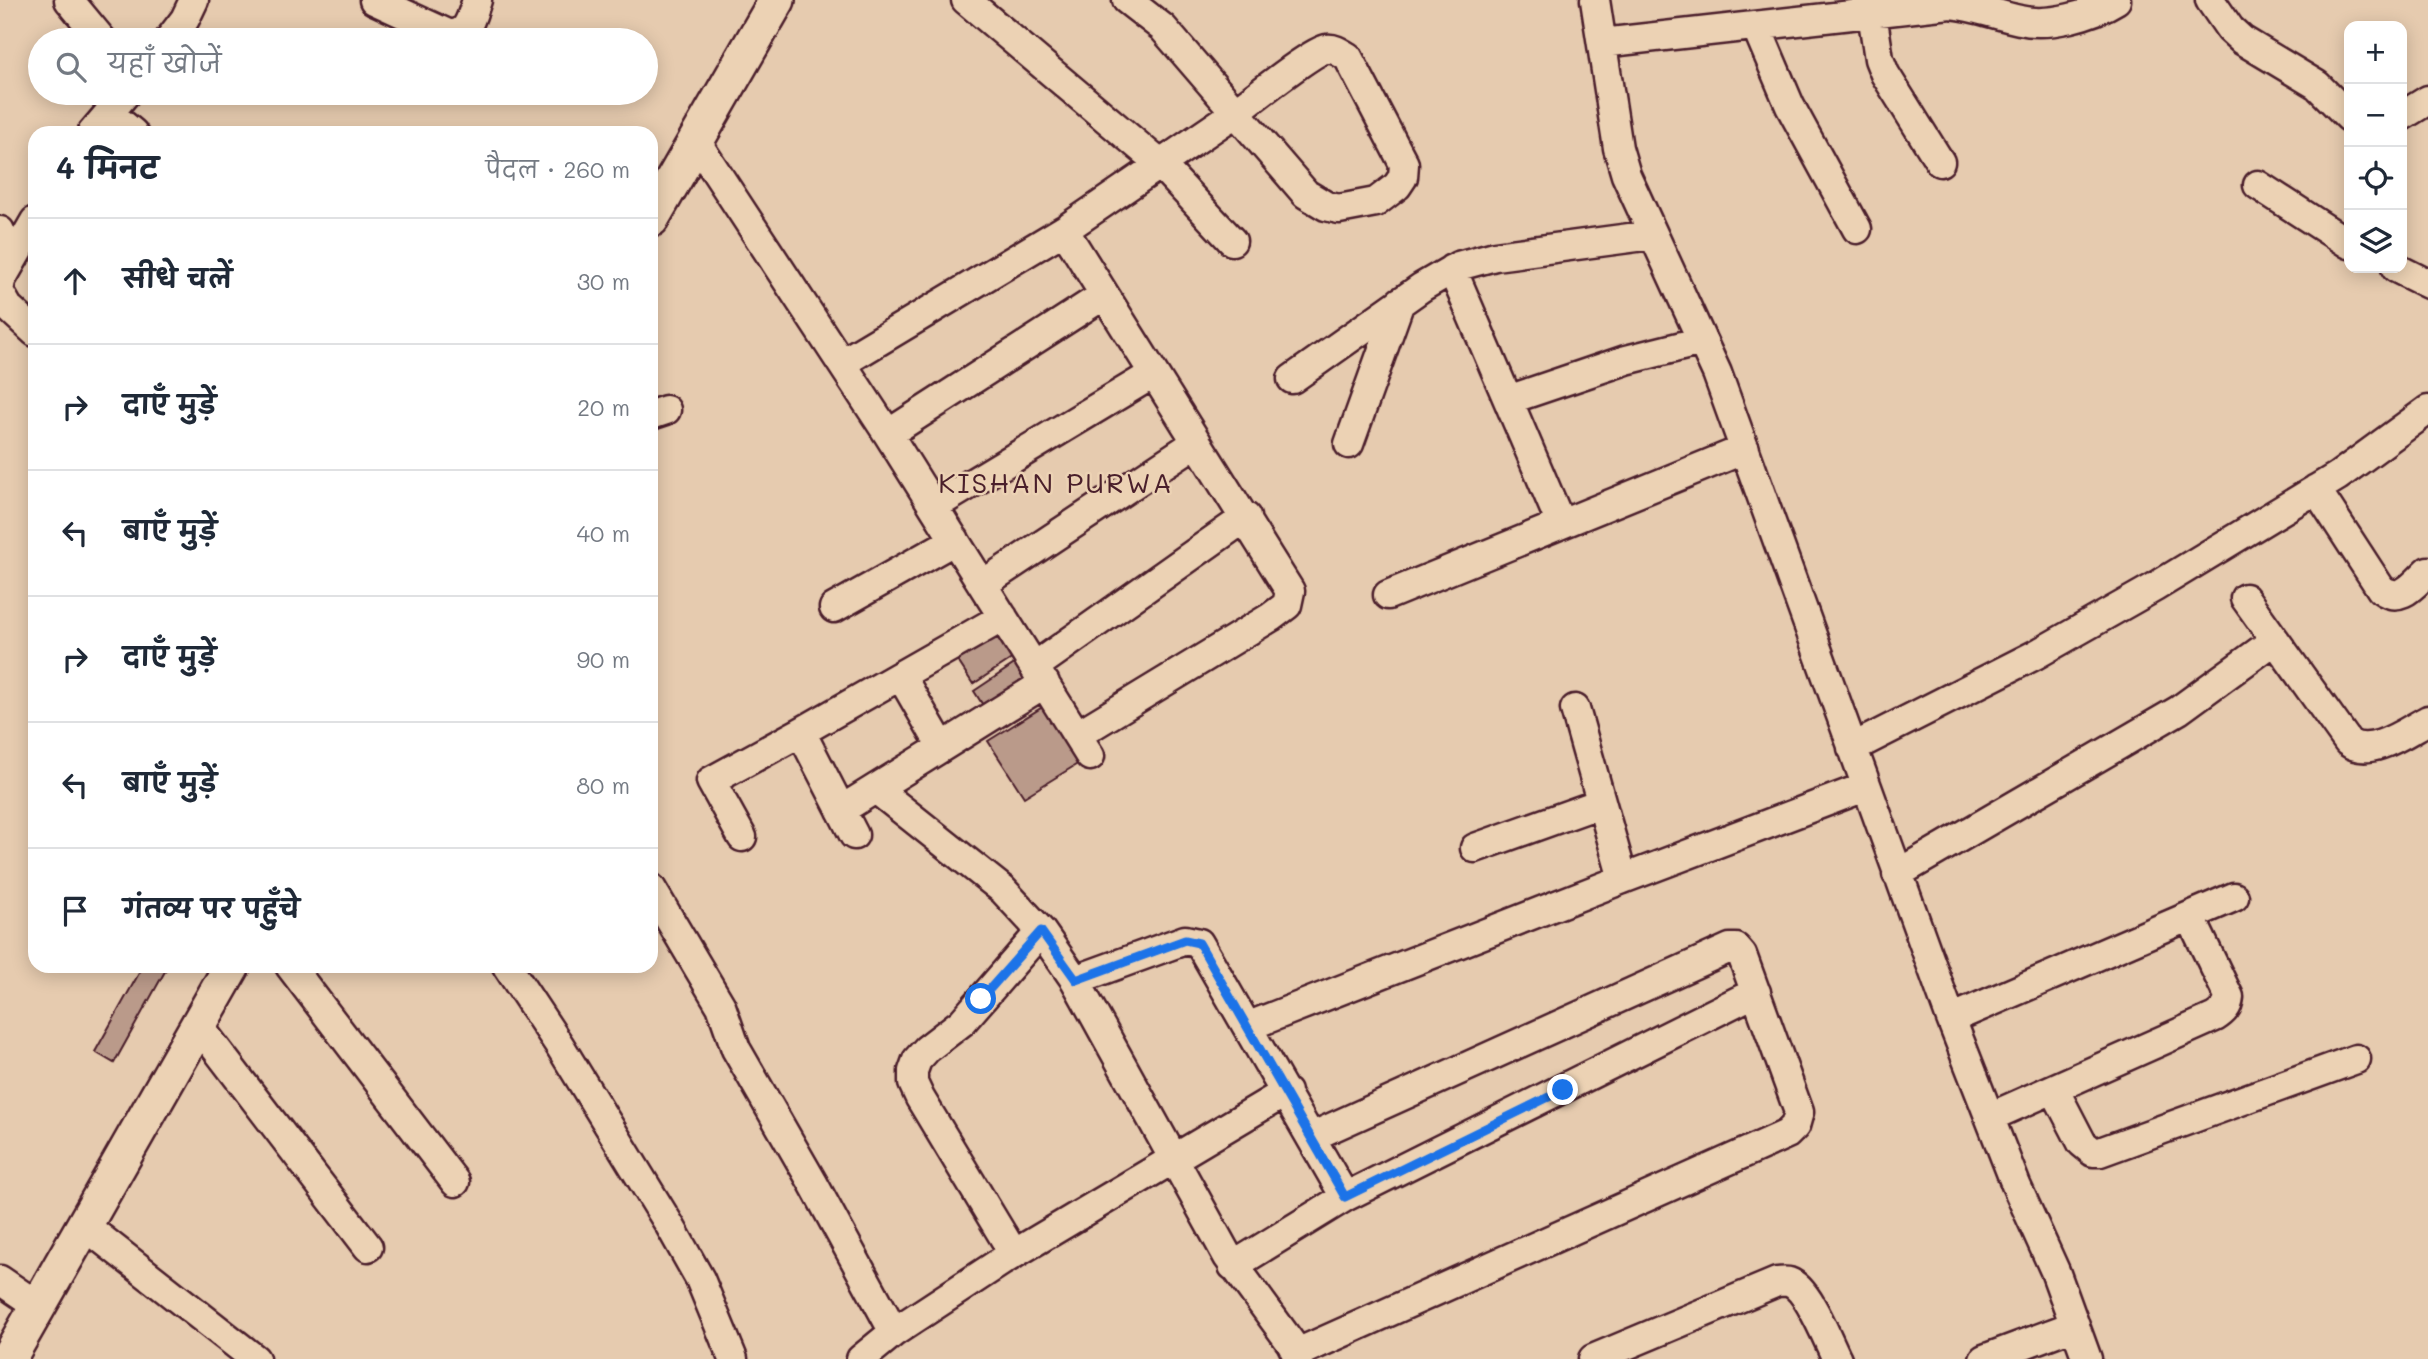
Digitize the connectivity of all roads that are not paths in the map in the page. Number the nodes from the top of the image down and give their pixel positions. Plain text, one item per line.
1 (69, 0) edge
2 (194, 0) edge
3 (374, 0) edge
4 (477, 0) edge
5 (777, 0) edge
6 (966, 0) edge
7 (1127, 0) edge
8 (1595, 0) edge
9 (2116, 0) edge
10 (2210, 0) edge
11 (1872, 13) junction
12 (1756, 26) junction
13 (92, 28) edge
14 (178, 28) edge
15 (435, 28) edge
16 (466, 28) edge
17 (1602, 43) junction
18 (2428, 100) edge
19 (1235, 112) junction
20 (2344, 112) edge
21 (109, 113) edge
22 (2407, 113) edge
23 (125, 126) edge
24 (695, 140) junction
25 (1940, 162) dead end
26 (1160, 164) junction
27 (2258, 185) dead end
28 (658, 206) edge
29 (1857, 229) dead end
30 (1064, 230) junction
31 (0, 231) edge
32 (28, 233) edge
33 (1652, 236) junction
34 (2344, 241) edge
35 (1232, 242) dead end
36 (1452, 269) junction
37 (2406, 273) edge
38 (4, 274) edge
39 (2428, 284) edge
40 (0, 286) edge
41 (0, 293) edge
42 (1104, 295) junction
43 (1400, 302) junction
44 (28, 326) edge
45 (1702, 341) junction
46 (842, 363) junction
47 (1153, 374) junction
48 (1292, 379) dead end
49 (1508, 400) junction
50 (2428, 410) edge
51 (888, 434) junction
52 (1197, 442) junction
53 (1349, 444) dead end
54 (1745, 449) junction
55 (2316, 489) junction
56 (934, 506) junction
57 (1246, 517) junction
58 (1561, 524) junction
59 (955, 540) junction
60 (2428, 571) edge
61 (983, 584) junction
62 (1388, 595) dead end
63 (2245, 598) dead end
64 (834, 608) dead end
65 (1003, 617) junction
66 (2275, 640) junction
67 (1040, 675) junction
68 (901, 676) junction
69 (1575, 709) dead end
70 (2428, 720) edge
71 (801, 732) junction
72 (942, 747) junction
73 (1852, 748) junction
74 (1865, 787) junction
75 (876, 789) junction
76 (1601, 803) junction
77 (742, 837) dead end
78 (1475, 848) dead end
79 (1897, 874) junction
80 (1623, 878) junction
81 (2234, 897) dead end
82 (658, 900) edge
83 (2190, 916) junction
84 (1041, 931) junction
85 (228, 973) edge
86 (295, 973) edge
87 (512, 973) edge
88 (1076, 980) junction
89 (1756, 992) junction
90 (1951, 1020) junction
91 (198, 1025) junction
92 (1249, 1026) junction
93 (2356, 1059) dead end
94 (2054, 1089) junction
95 (1286, 1092) junction
96 (1990, 1117) junction
97 (1311, 1137) junction
98 (1173, 1158) junction
99 (455, 1182) dead end
100 (1345, 1197) junction
101 (84, 1225) junction
102 (368, 1247) dead end
103 (1014, 1254) junction
104 (1233, 1266) junction
105 (0, 1280) edge
106 (38, 1306) junction
107 (2075, 1325) junction
108 (894, 1332) junction
109 (1298, 1356) edge
110 (8, 1359) edge
111 (255, 1359) edge
112 (733, 1359) edge
113 (861, 1359) edge
114 (1593, 1359) edge
115 (1837, 1359) edge
116 (1984, 1359) edge
117 (2087, 1359) edge

1 - 13 street
2 - 14 street
3 - 15 street
4 - 16 street
5 - 24 main road
6 - 26 street
7 - 19 street
8 - 17 street
9 - 11 street
10 - 20 street
11 - 12 street
11 - 25 street
12 - 17 street
12 - 29 street
17 - 33 street
18 - 22 street
19 - 19 street
19 - 26 street
21 - 23 street
24 - 28 main road
24 - 46 street
26 - 30 street
26 - 35 street
27 - 34 street
30 - 42 street
30 - 46 street
31 - 38 street
32 - 38 street
33 - 36 street
33 - 45 street
36 - 43 street
36 - 49 street
37 - 39 street
38 - 40 street
41 - 44 street
42 - 47 street
42 - 51 street
43 - 48 street
43 - 53 street
45 - 49 street
45 - 54 street
46 - 51 street
47 - 52 street
47 - 56 street
49 - 58 street
50 - 55 street
51 - 56 street
52 - 57 street
52 - 61 street
54 - 58 street
54 - 73 street
55 - 60 street
55 - 73 street
56 - 59 street
57 - 67 street
57 - 67 street
58 - 62 street
59 - 61 street
59 - 64 street
61 - 65 street
63 - 66 street
65 - 67 street
65 - 68 street
66 - 70 street
66 - 79 street
67 - 72 street
68 - 71 street
68 - 72 street
69 - 76 street
71 - 75 street
71 - 77 street
72 - 75 street
73 - 74 street
74 - 79 street
74 - 80 street
75 - 84 street
76 - 78 street
76 - 80 street
79 - 90 street
80 - 92 street
81 - 83 street
82 - 108 street
83 - 90 street
83 - 94 street
84 - 88 street
84 - 103 street
85 - 91 main road
86 - 99 street
87 - 112 street
88 - 92 street
88 - 98 street
89 - 97 street
89 - 100 street
89 - 109 street
90 - 96 street
91 - 101 main road
91 - 102 street
92 - 95 street
93 - 94 street
94 - 96 street
95 - 97 street
95 - 98 street
96 - 107 street
97 - 100 street
98 - 103 street
98 - 104 street
100 - 104 street
101 - 106 main road
101 - 111 street
103 - 108 street
104 - 109 street
105 - 106 street
106 - 110 main road
107 - 116 street
107 - 117 street
108 - 113 street
114 - 115 street

